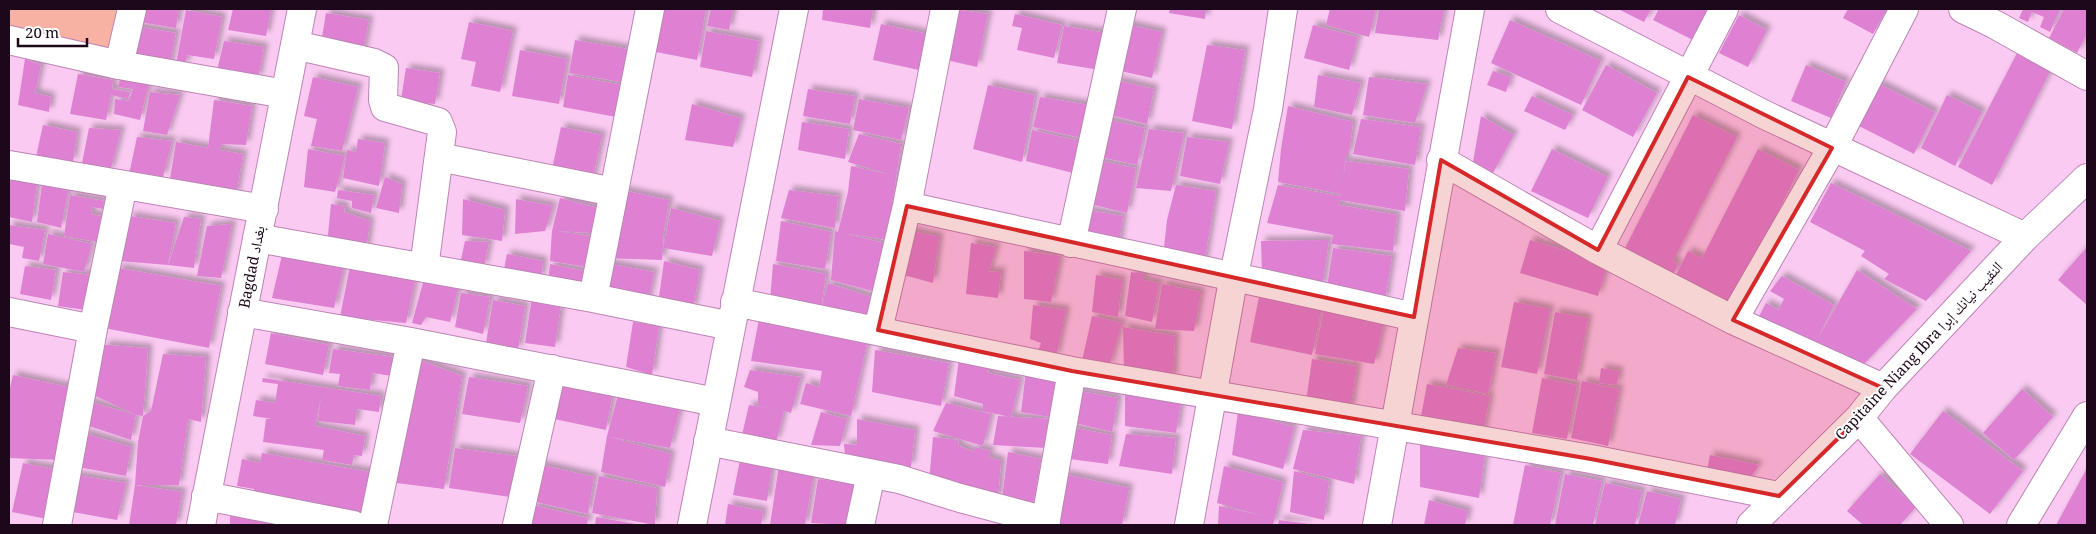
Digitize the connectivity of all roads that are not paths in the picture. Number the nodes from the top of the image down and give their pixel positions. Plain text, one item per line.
1 (132, 9) edge
2 (302, 9) edge
3 (650, 9) edge
4 (794, 9) edge
5 (945, 9) edge
6 (1122, 9) edge
7 (1283, 9) edge
8 (1470, 9) edge
9 (1560, 9) edge
10 (1724, 9) edge
11 (1904, 9) edge
12 (1963, 9) edge
13 (1998, 16) edge
14 (9, 40) edge
15 (295, 44) junction
16 (119, 65) junction
17 (2087, 76) edge
18 (1688, 77) junction
19 (285, 94) junction
20 (1832, 148) junction
21 (439, 156) junction
22 (1441, 160) junction
23 (9, 165) edge
24 (2087, 178) edge
25 (123, 185) junction
26 (614, 192) junction
27 (907, 206) junction
28 (264, 208) junction
29 (2024, 237) junction
30 (257, 238) junction
31 (1071, 243) junction
32 (1598, 250) junction
33 (424, 268) junction
34 (1234, 275) junction
35 (593, 298) junction
36 (9, 312) edge
37 (242, 312) junction
38 (733, 314) junction
39 (1414, 317) junction
40 (1733, 320) junction
41 (93, 329) junction
42 (878, 330) junction
43 (411, 342) junction
44 (552, 370) junction
45 (1072, 371) junction
46 (1883, 388) junction
47 (1212, 393) junction
48 (716, 402) junction
49 (2087, 416) edge
50 (1859, 418) junction
51 (1395, 426) junction
52 (708, 441) junction
53 (871, 474) junction
54 (206, 496) junction
55 (1779, 496) junction
56 (1046, 523) edge
57 (57, 525) edge
58 (201, 525) edge
59 (353, 525) edge
60 (373, 525) edge
61 (517, 525) edge
62 (692, 525) edge
63 (860, 525) edge
64 (1188, 525) edge
65 (1377, 525) edge
66 (1751, 525) edge
67 (1949, 525) edge
68 (2021, 525) edge

1 - 16 street
2 - 15 street, Bagdad بغداد
3 - 26 street
4 - 38 street
5 - 27 street
6 - 31 street
7 - 34 street
8 - 22 street
9 - 18 street
10 - 18 street
11 - 20 street
12 - 13 street
13 - 17 street
14 - 16 street
15 - 19 street, Bagdad بغداد
15 - 21 street
16 - 19 street
18 - 20 street
18 - 32 street
19 - 28 street, Bagdad بغداد
20 - 29 street
20 - 40 street
21 - 26 street
21 - 33 street
22 - 32 street
22 - 39 street
23 - 25 street
24 - 29 street, Capitaine Niang Ibra النقيب نيانك إبرا
25 - 28 street
25 - 41 street
26 - 35 street
27 - 31 street
27 - 42 street
28 - 30 street, Bagdad بغداد
29 - 46 street, Capitaine Niang Ibra النقيب نيانك إبرا
30 - 33 street
30 - 37 street, Bagdad بغداد
31 - 34 street
32 - 40 street
33 - 35 street
34 - 39 street
34 - 47 street
35 - 38 street
36 - 41 street
37 - 43 street
37 - 54 street, Bagdad بغداد
38 - 42 street
38 - 48 street
39 - 51 street
40 - 46 street
41 - 57 street
42 - 45 street
43 - 44 street
43 - 60 street
44 - 48 street
44 - 61 street
45 - 47 street
45 - 56 street
46 - 50 street, Capitaine Niang Ibra النقيب نيانك إبرا
47 - 51 street
47 - 64 street
48 - 52 street
49 - 68 street
50 - 55 street, Capitaine Niang Ibra النقيب نيانك إبرا
50 - 67 street
51 - 55 street
51 - 65 street
52 - 53 street
52 - 62 street
53 - 56 street
53 - 63 street
54 - 58 street, Bagdad بغداد
54 - 59 street
55 - 66 street, Capitaine Niang Ibra النقيب نيانك إبرا

